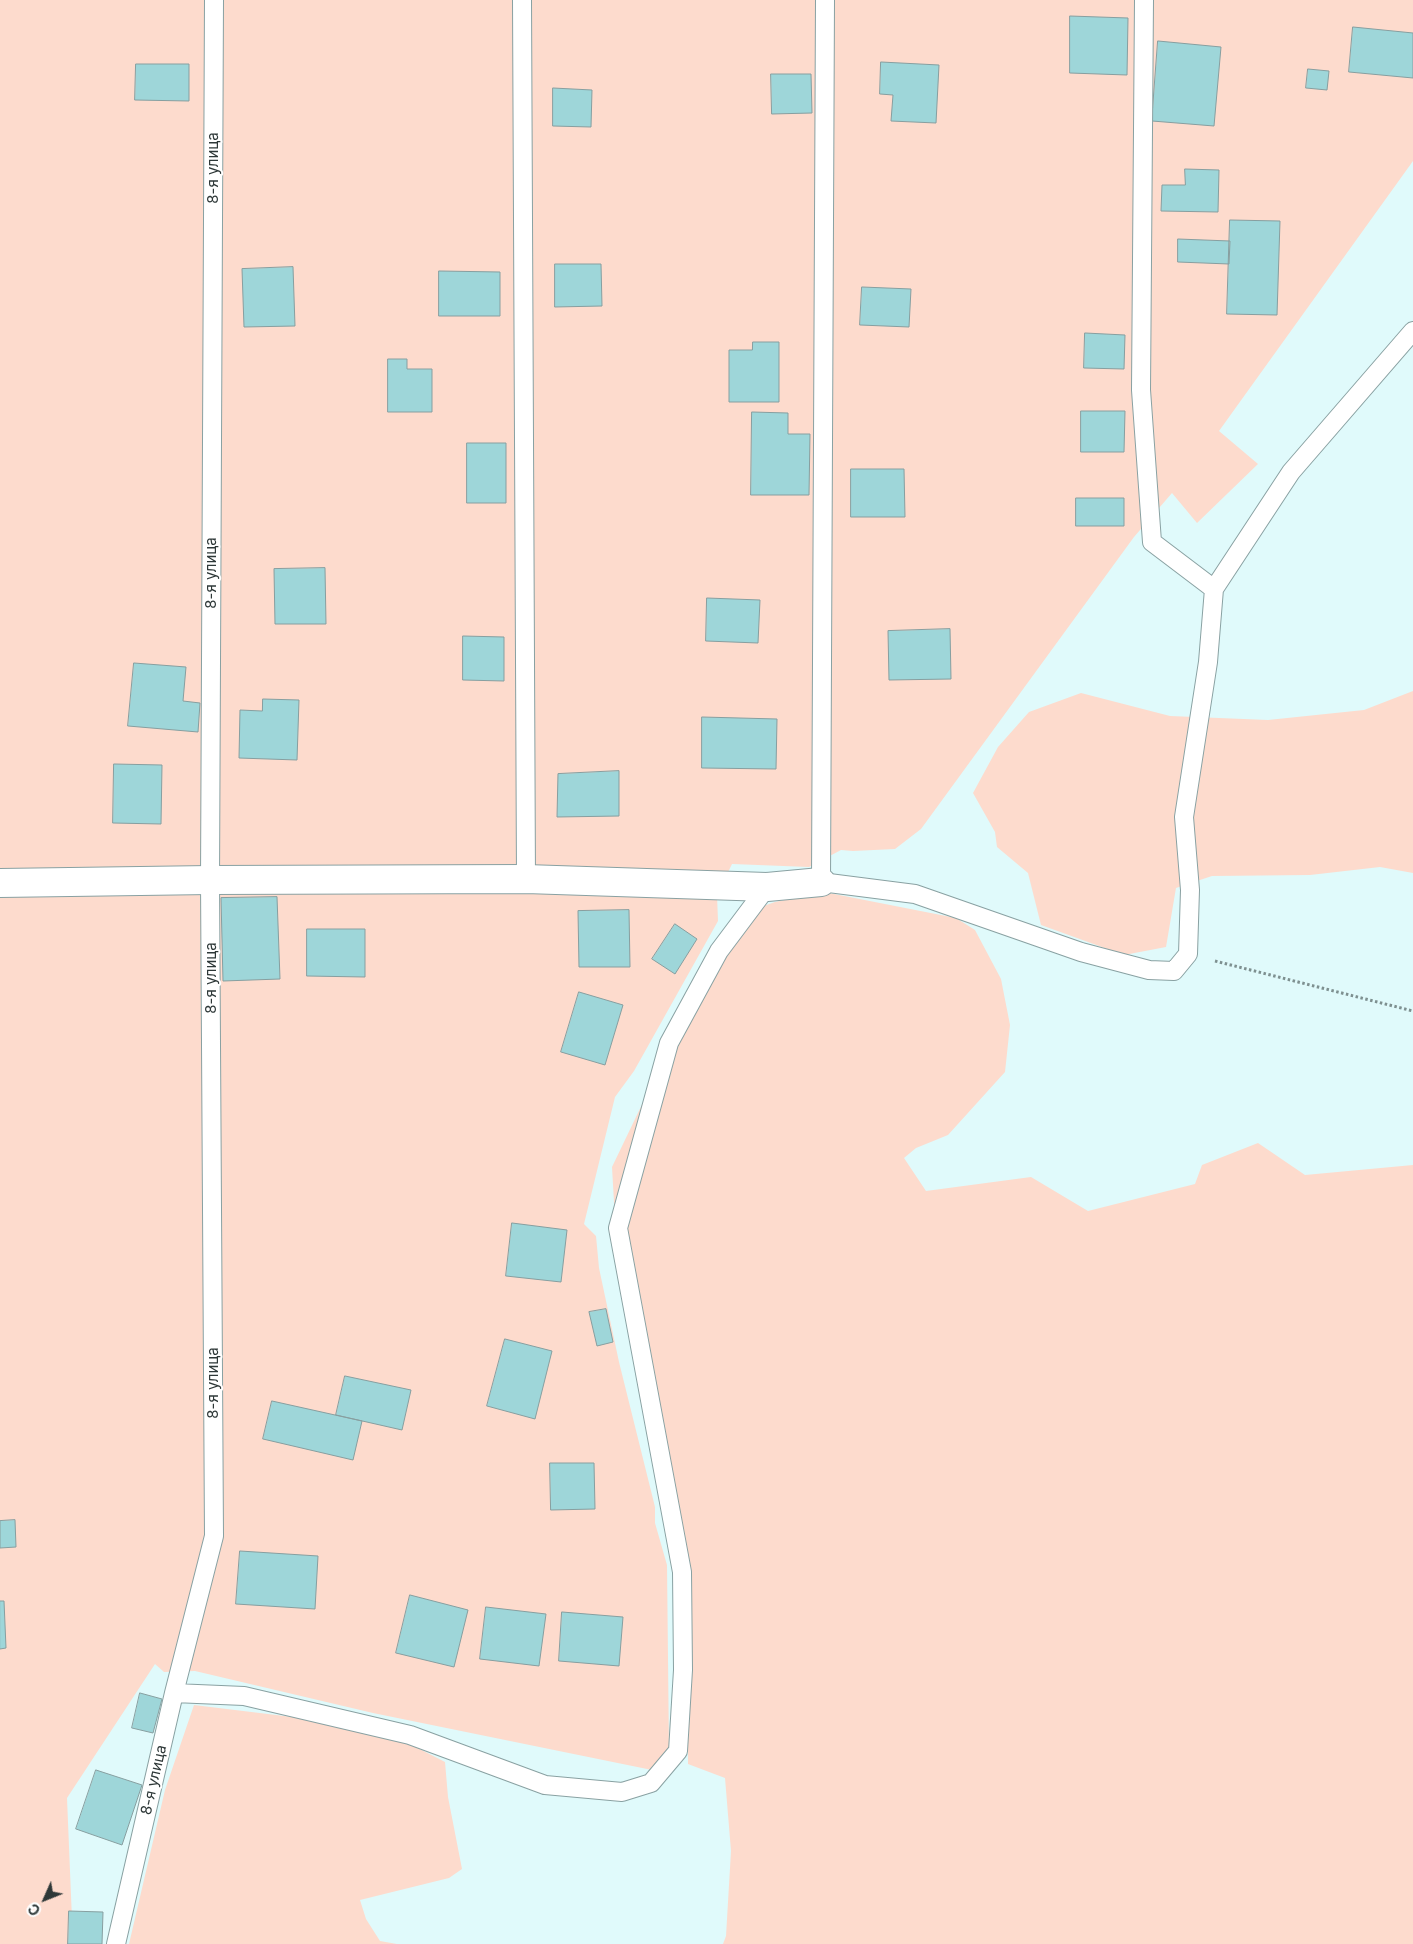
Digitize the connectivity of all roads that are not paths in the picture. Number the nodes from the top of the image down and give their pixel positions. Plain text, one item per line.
1 (214, 0) edge
2 (522, 0) edge
3 (825, 0) edge
4 (1144, 0) edge
5 (1413, 331) edge
6 (1214, 589) junction
7 (526, 878) junction
8 (210, 880) junction
9 (821, 882) junction
10 (0, 883) edge
11 (767, 887) junction
12 (174, 1693) junction
13 (116, 1944) edge

1 - 8 lane, 8-я улица
2 - 7 lane
3 - 9 lane
4 - 6 lane
5 - 6 lane
6 - 9 lane
7 - 8 street
7 - 11 street
8 - 10 street
8 - 12 lane, 8-я улица
9 - 11 street
11 - 12 lane
12 - 13 lane, 8-я улица

